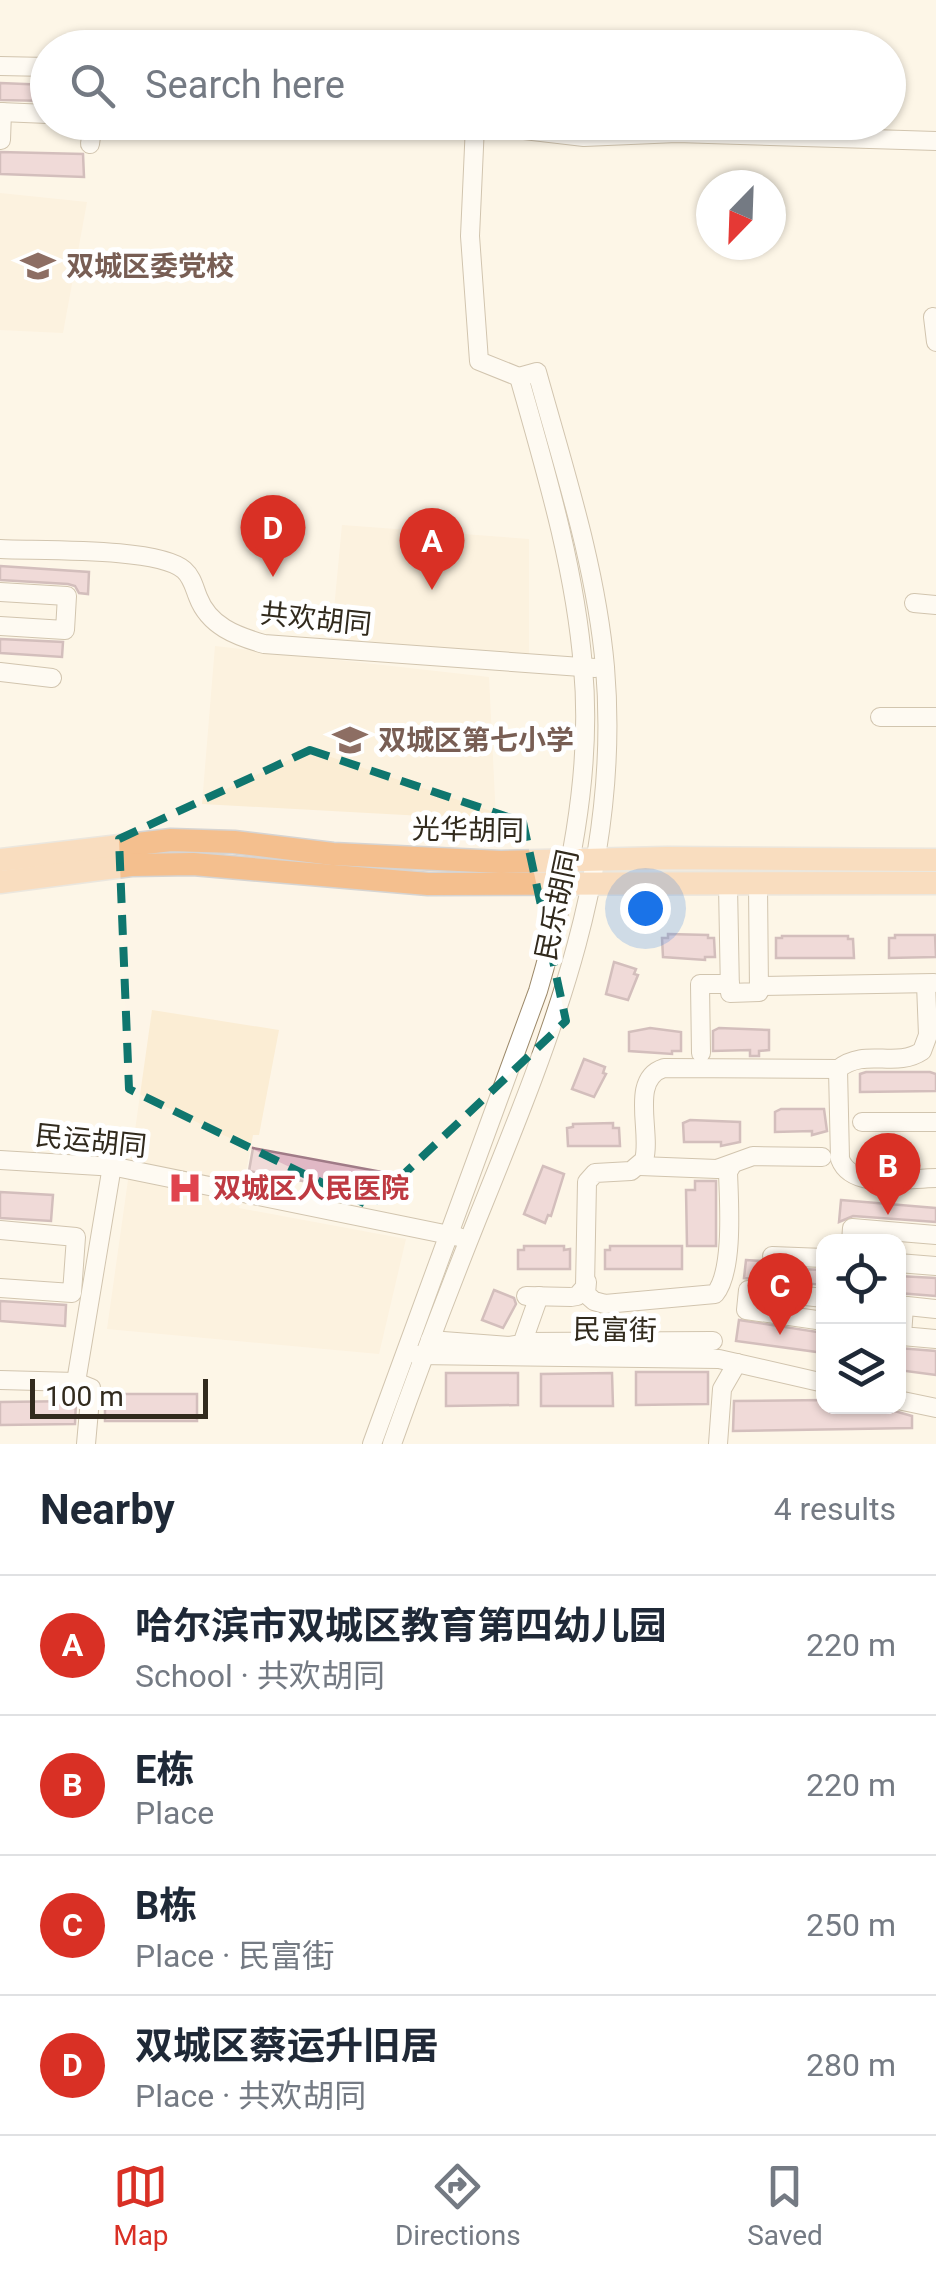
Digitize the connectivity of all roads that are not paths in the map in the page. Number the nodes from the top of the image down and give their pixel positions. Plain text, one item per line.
1 (0, 66) edge
2 (30, 67) edge
3 (1, 112) edge
4 (30, 113) edge
5 (1, 140) edge
6 (91, 140) edge
7 (474, 140) edge
8 (904, 140) edge
9 (936, 141) edge
10 (90, 144) dead end
11 (933, 316) dead end
12 (936, 342) edge
13 (519, 376) junction
14 (0, 550) edge
15 (0, 592) edge
16 (914, 603) dead end
17 (936, 605) edge
18 (0, 626) edge
19 (583, 667) junction
20 (605, 668) junction
21 (0, 672) edge
22 (52, 678) dead end
23 (880, 717) dead end
24 (936, 717) edge
25 (0, 860) edge
26 (936, 860) edge
27 (596, 861) junction
28 (567, 874) junction
29 (0, 882) edge
30 (936, 883) edge
31 (758, 884) junction
32 (592, 885) junction
33 (728, 885) junction
34 (759, 952) junction
35 (729, 953) junction
36 (730, 984) junction
37 (931, 984) edge
38 (759, 986) junction
39 (695, 1060) junction
40 (838, 1069) junction
41 (839, 1102) junction
42 (862, 1122) junction
43 (936, 1122) edge
44 (646, 1124) junction
45 (840, 1137) junction
46 (822, 1156) junction
47 (0, 1160) edge
48 (841, 1165) junction
49 (112, 1166) junction
50 (640, 1166) junction
51 (732, 1166) junction
52 (665, 1168) junction
53 (936, 1178) edge
54 (0, 1230) edge
55 (852, 1234) edge
56 (876, 1234) edge
57 (449, 1235) junction
58 (936, 1235) edge
59 (906, 1236) edge
60 (469, 1240) junction
61 (772, 1256) dead end
62 (816, 1258) edge
63 (906, 1264) edge
64 (936, 1266) edge
65 (587, 1282) junction
66 (0, 1288) edge
67 (570, 1297) junction
68 (816, 1297) edge
69 (594, 1301) junction
70 (906, 1306) edge
71 (936, 1309) edge
72 (816, 1321) edge
73 (902, 1324) edge
74 (936, 1339) edge
75 (713, 1341) dead end
76 (524, 1342) junction
77 (427, 1348) junction
78 (404, 1356) junction
79 (737, 1363) junction
80 (0, 1380) edge
81 (816, 1381) edge
82 (76, 1382) junction
83 (906, 1402) edge
84 (936, 1408) edge
85 (86, 1444) edge
86 (372, 1444) edge
87 (392, 1444) edge
88 (718, 1444) edge

1 - 2 street
3 - 4 street
3 - 5 street
6 - 10 street
7 - 13 street, 民乐胡同
8 - 9 street
11 - 12 street
13 - 19 street, 民乐胡同
13 - 20 street, 民乐胡同
14 - 19 street, 共欢胡同
15 - 18 street
16 - 17 street
19 - 20 street, 共欢胡同
19 - 28 street, 民乐胡同
20 - 27 street, 民乐胡同
21 - 22 street
23 - 24 street
25 - 28 main road, 光华胡同
26 - 27 main road, 光华胡同
27 - 28 main road, 光华胡同
27 - 32 street, 民乐胡同
28 - 29 main road, 光华胡同
28 - 32 main road, 光华胡同
28 - 57 street, 民乐胡同
30 - 31 main road, 光华胡同
31 - 33 main road, 光华胡同
31 - 34 street
32 - 33 main road, 光华胡同
32 - 60 street, 民乐胡同
33 - 35 street
34 - 35 street
34 - 38 street
35 - 36 street
36 - 38 street
36 - 39 street
37 - 38 street
37 - 40 street
39 - 40 street
39 - 44 street
40 - 41 street
41 - 42 street
41 - 45 street
42 - 43 street
42 - 45 street
44 - 50 street
44 - 52 street
45 - 46 street
45 - 48 street
46 - 48 street
46 - 51 street
47 - 49 street, 民运胡同
48 - 53 street
49 - 57 street, 民运胡同
49 - 82 street
50 - 52 street
50 - 65 street
51 - 52 street
51 - 69 street
54 - 66 street
55 - 56 street
57 - 60 street, 民运胡同
57 - 78 street, 民乐胡同
58 - 59 street
60 - 77 street, 民乐胡同
61 - 62 street
63 - 64 street
65 - 67 street
65 - 69 street
67 - 69 street
67 - 76 street
68 - 72 street
70 - 71 street
73 - 74 street
75 - 76 street
76 - 77 street
77 - 78 street, 民富街
77 - 79 street, 民富街
77 - 87 street, 民乐胡同
78 - 86 street, 民乐胡同
79 - 81 street, 民富街
79 - 88 street
80 - 82 street
82 - 85 street
83 - 84 street

